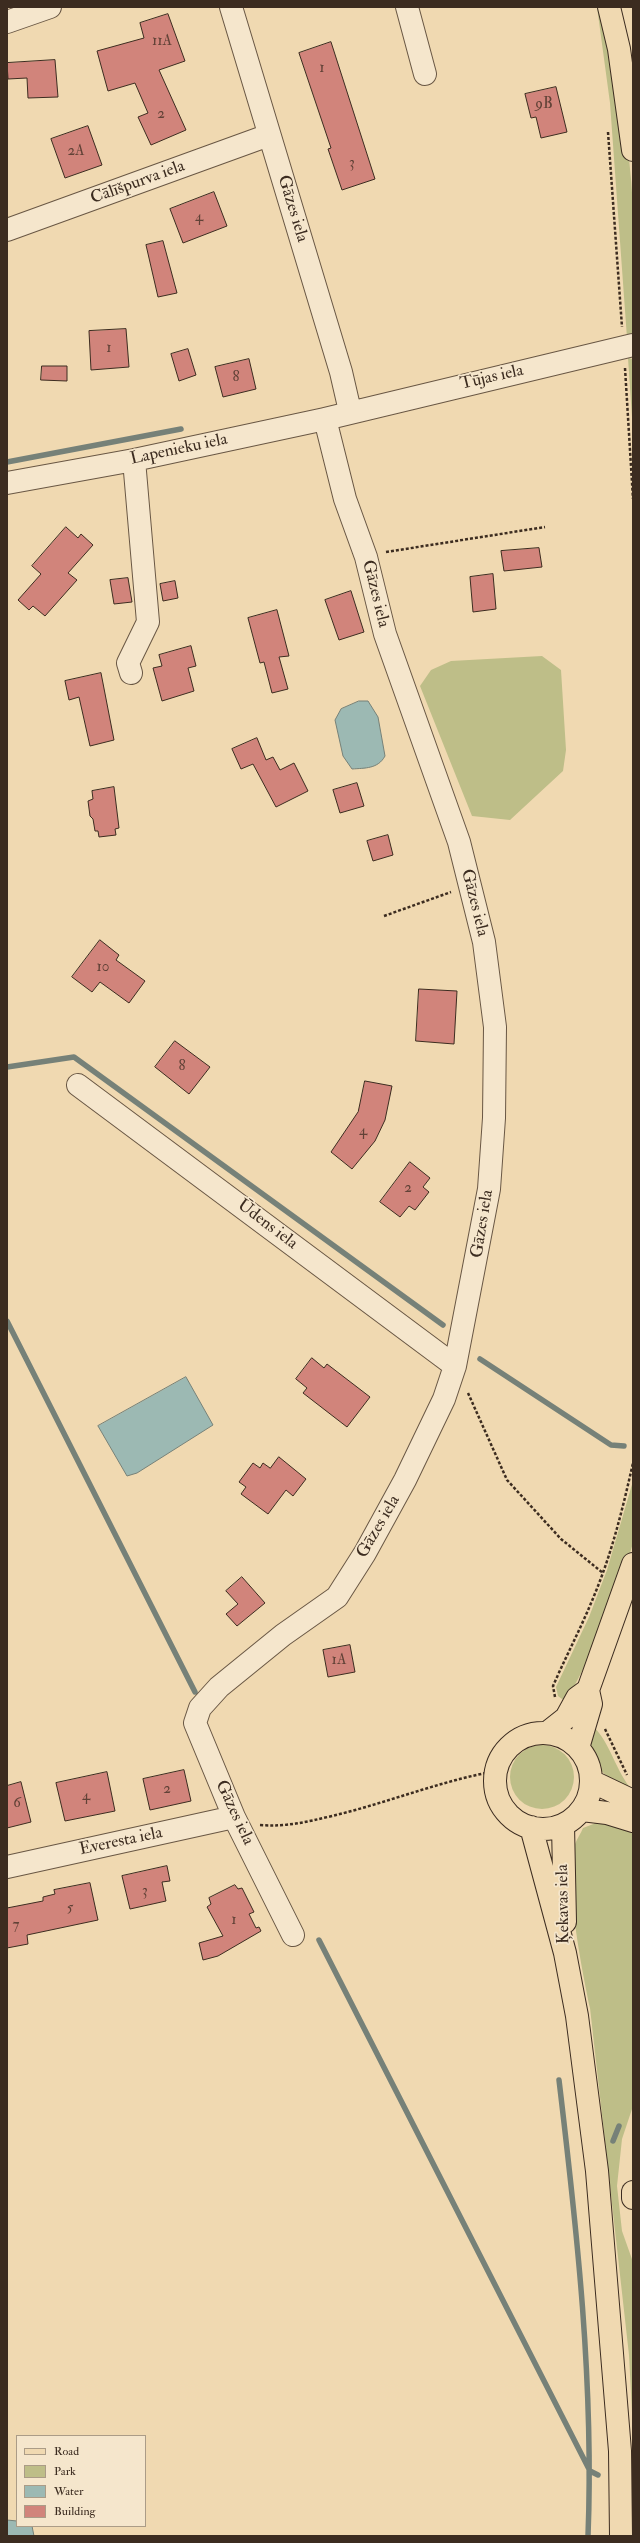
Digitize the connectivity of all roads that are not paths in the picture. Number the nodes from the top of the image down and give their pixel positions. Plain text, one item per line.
1 (50, 7) edge
2 (231, 7) edge
3 (407, 7) edge
4 (609, 7) edge
5 (7, 22) edge
6 (425, 74) dead end
7 (269, 135) junction
8 (633, 150) edge
9 (7, 230) edge
10 (628, 346) edge
11 (350, 412) junction
12 (325, 418) junction
13 (134, 460) junction
14 (7, 483) edge
15 (131, 673) dead end
16 (78, 1085) dead end
17 (456, 1366) junction
18 (633, 1564) edge
19 (588, 1690) junction
20 (547, 1733) junction
21 (578, 1748) junction
22 (591, 1781) junction
23 (632, 1790) edge
24 (582, 1810) junction
25 (236, 1820) junction
26 (633, 1821) edge
27 (563, 1825) junction
28 (531, 1827) junction
29 (7, 1867) edge
30 (293, 1935) dead end
31 (565, 1953) junction
32 (633, 2192) edge
33 (633, 2198) edge
34 (621, 2536) edge

1 - 5 street
2 - 7 street, Gāzes iela
3 - 6 street
4 - 8 main road
7 - 9 street, Cālīšpurva iela
7 - 11 street, Gāzes iela
10 - 11 street, Tūjas iela
11 - 12 street, Lapenieku iela
12 - 13 street, Lapenieku iela
12 - 17 street, Gāzes iela
13 - 14 street, Lapenieku iela
13 - 15 street
16 - 17 street, Ūdens iela
17 - 25 street, Gāzes iela
18 - 19 main road
19 - 20 main road
19 - 21 main road
20 - 21 main road
20 - 28 main road
21 - 22 main road
22 - 23 main road
22 - 24 main road
24 - 26 main road
24 - 27 main road
25 - 29 street, Everesta iela
25 - 30 street, Gāzes iela
27 - 28 main road
27 - 31 main road, Ķekavas iela
28 - 31 main road, Ķekavas iela
31 - 34 main road
32 - 33 main road

